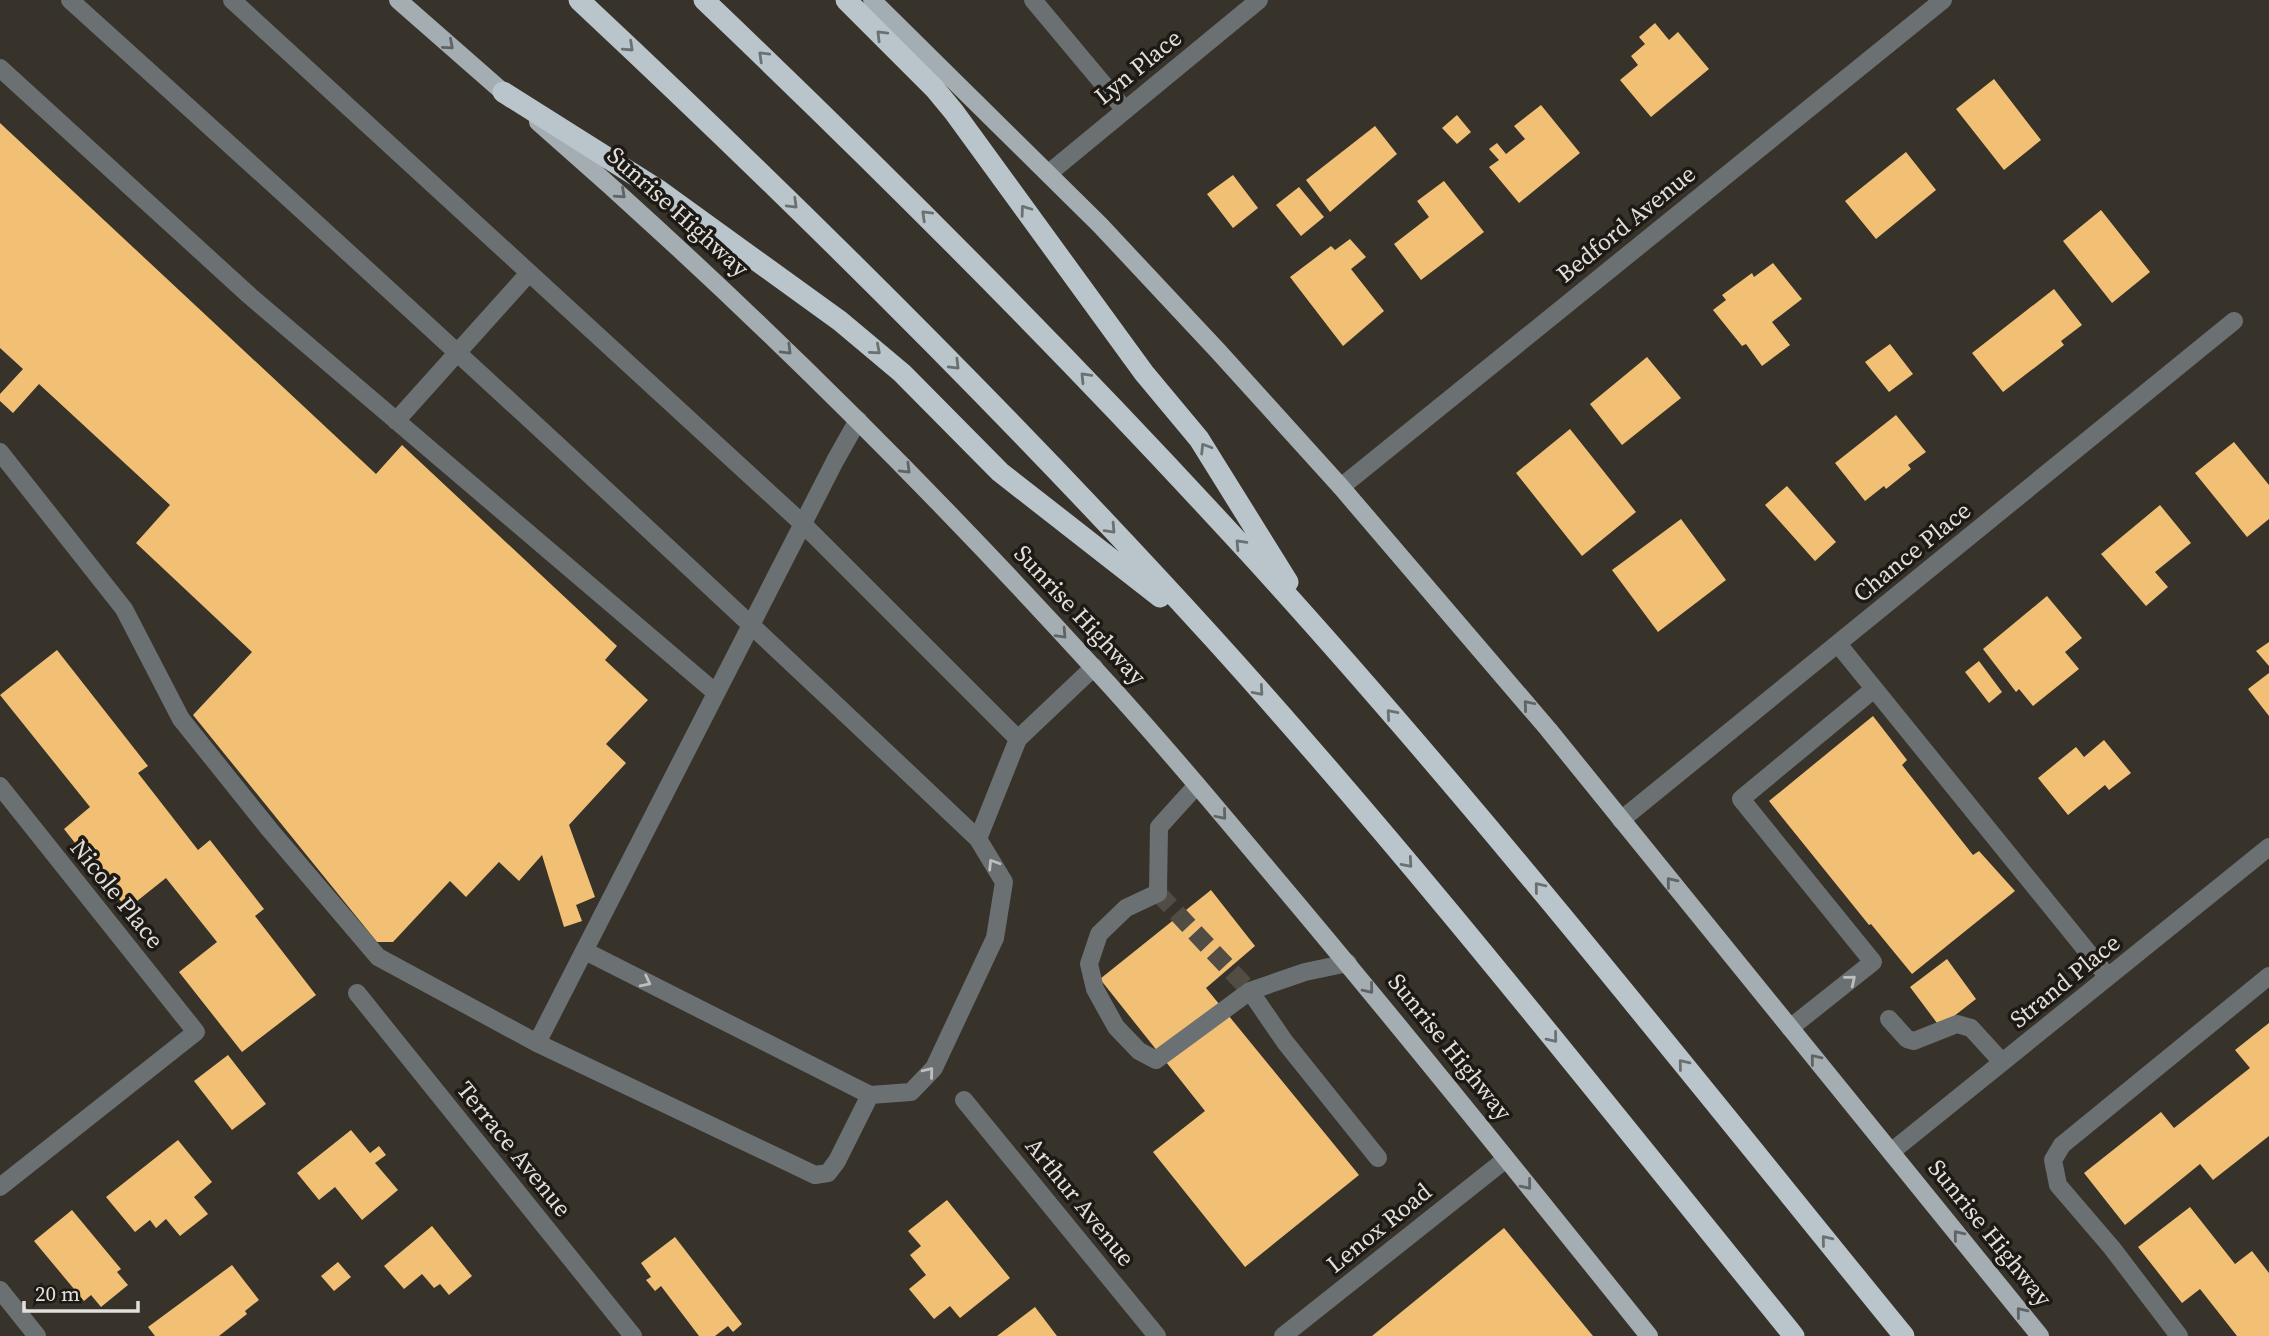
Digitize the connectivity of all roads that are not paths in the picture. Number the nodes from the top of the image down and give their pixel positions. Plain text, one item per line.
1 (70, 0) edge
2 (232, 0) edge
3 (398, 0) edge
4 (579, 0) edge
5 (704, 0) edge
6 (846, 0) edge
7 (872, 0) edge
8 (1033, 0) edge
9 (1259, 0) edge
10 (1943, 0) edge
11 (0, 68) edge
12 (503, 92) junction
13 (1125, 110) junction
14 (1049, 173) junction
15 (529, 273) junction
16 (2234, 321) dead end
17 (458, 352) junction
18 (858, 420) junction
19 (396, 421) junction
20 (0, 452) edge
21 (1340, 487) junction
22 (803, 524) junction
23 (752, 624) junction
24 (1318, 631) junction
25 (1214, 639) junction
26 (1838, 644) junction
27 (1094, 667) junction
28 (1874, 689) junction
29 (716, 693) junction
30 (1018, 739) junction
31 (1197, 785) junction
32 (0, 786) edge
33 (1621, 820) junction
34 (978, 839) junction
35 (2269, 847) edge
36 (584, 951) junction
37 (1348, 963) junction
38 (2269, 976) edge
39 (2108, 977) junction
40 (1250, 991) junction
41 (357, 993) dead end
42 (1889, 1019) dead end
43 (1790, 1028) junction
44 (537, 1043) junction
45 (2002, 1062) junction
46 (870, 1094) junction
47 (964, 1100) dead end
48 (1891, 1152) junction
49 (1378, 1158) dead end
50 (1506, 1159) junction
51 (0, 1187) edge
52 (1710, 1232) junction
53 (0, 1290) edge
54 (1869, 1293) junction
55 (37, 1336) edge
56 (633, 1336) edge
57 (1157, 1336) edge
58 (1283, 1336) edge
59 (1649, 1336) edge
60 (1775, 1336) edge
61 (1794, 1336) edge
62 (1903, 1336) edge
63 (1912, 1336) edge
64 (2040, 1336) edge
65 (2179, 1336) edge

1 - 17 street
2 - 15 street
3 -> 12 main road, Sunrise Highway
4 -> 25 highway
24 -> 5 highway
24 -> 6 highway
7 - 14 main road, Sunrise Highway
8 - 13 street
9 - 13 street, Lyn Place
10 - 21 street, Bedford Avenue
11 - 19 street
12 -> 18 main road, Sunrise Highway
12 -> 25 highway
13 - 14 street, Lyn Place
14 - 21 main road, Sunrise Highway
15 - 17 street
15 - 22 street
16 - 26 street, Chance Place
17 - 19 street
17 - 23 street
18 - 22 street
18 -> 27 main road, Sunrise Highway
19 - 29 street
20 - 44 street
33 -> 21 main road, Sunrise Highway
22 - 23 street
22 - 30 street
23 - 29 street
23 - 34 street
54 -> 24 highway
25 -> 52 highway
26 - 28 street
26 - 33 street, Chance Place
27 - 30 street
27 - 31 main road, Sunrise Highway
28 - 39 street
43 -> 28 street
29 - 36 street
30 - 34 street
31 -> 37 main road, Sunrise Highway
31 - 40 street
32 - 51 street, Nicole Place
43 -> 33 main road, Sunrise Highway
46 -> 34 street
35 - 39 street, Strand Place
36 - 44 street
36 -> 46 street
37 - 40 street
37 -> 50 main road, Sunrise Highway
38 - 65 street
39 - 45 street, Strand Place
40 - 49 street
41 - 56 street, Terrace Avenue
42 - 45 street
48 -> 43 main road, Sunrise Highway
44 - 46 street
45 - 48 street, Strand Place
47 - 57 street, Arthur Avenue
64 -> 48 main road, Sunrise Highway
50 - 58 street, Lenox Road
50 -> 59 main road, Sunrise Highway
52 - 60 highway
52 - 61 highway
53 - 55 street
54 - 62 highway
54 - 63 highway

